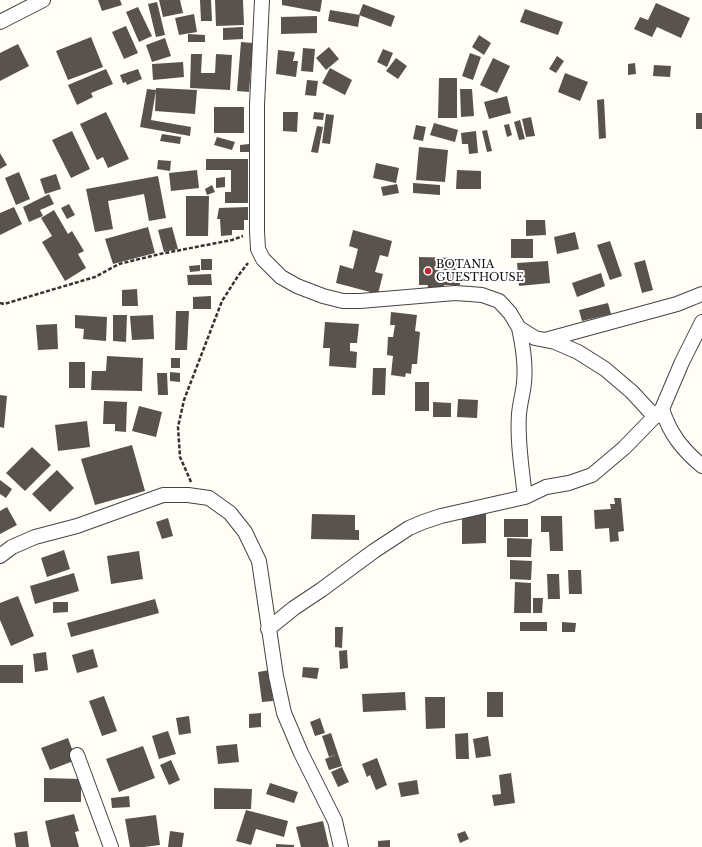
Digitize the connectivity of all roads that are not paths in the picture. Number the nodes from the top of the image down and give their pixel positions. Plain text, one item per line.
1 (43, 0) edge
2 (262, 0) edge
3 (0, 22) edge
4 (702, 294) edge
5 (702, 322) edge
6 (519, 328) junction
7 (545, 340) junction
8 (659, 413) junction
9 (702, 466) edge
10 (525, 497) junction
11 (0, 556) edge
12 (268, 629) junction
13 (77, 755) dead end
14 (110, 847) edge
15 (341, 847) edge

1 - 3 street
2 - 6 street
4 - 7 street
5 - 8 street
6 - 7 street
6 - 10 street
7 - 8 street
8 - 9 street
8 - 10 street
10 - 12 street
11 - 12 street
12 - 15 street
13 - 14 street

